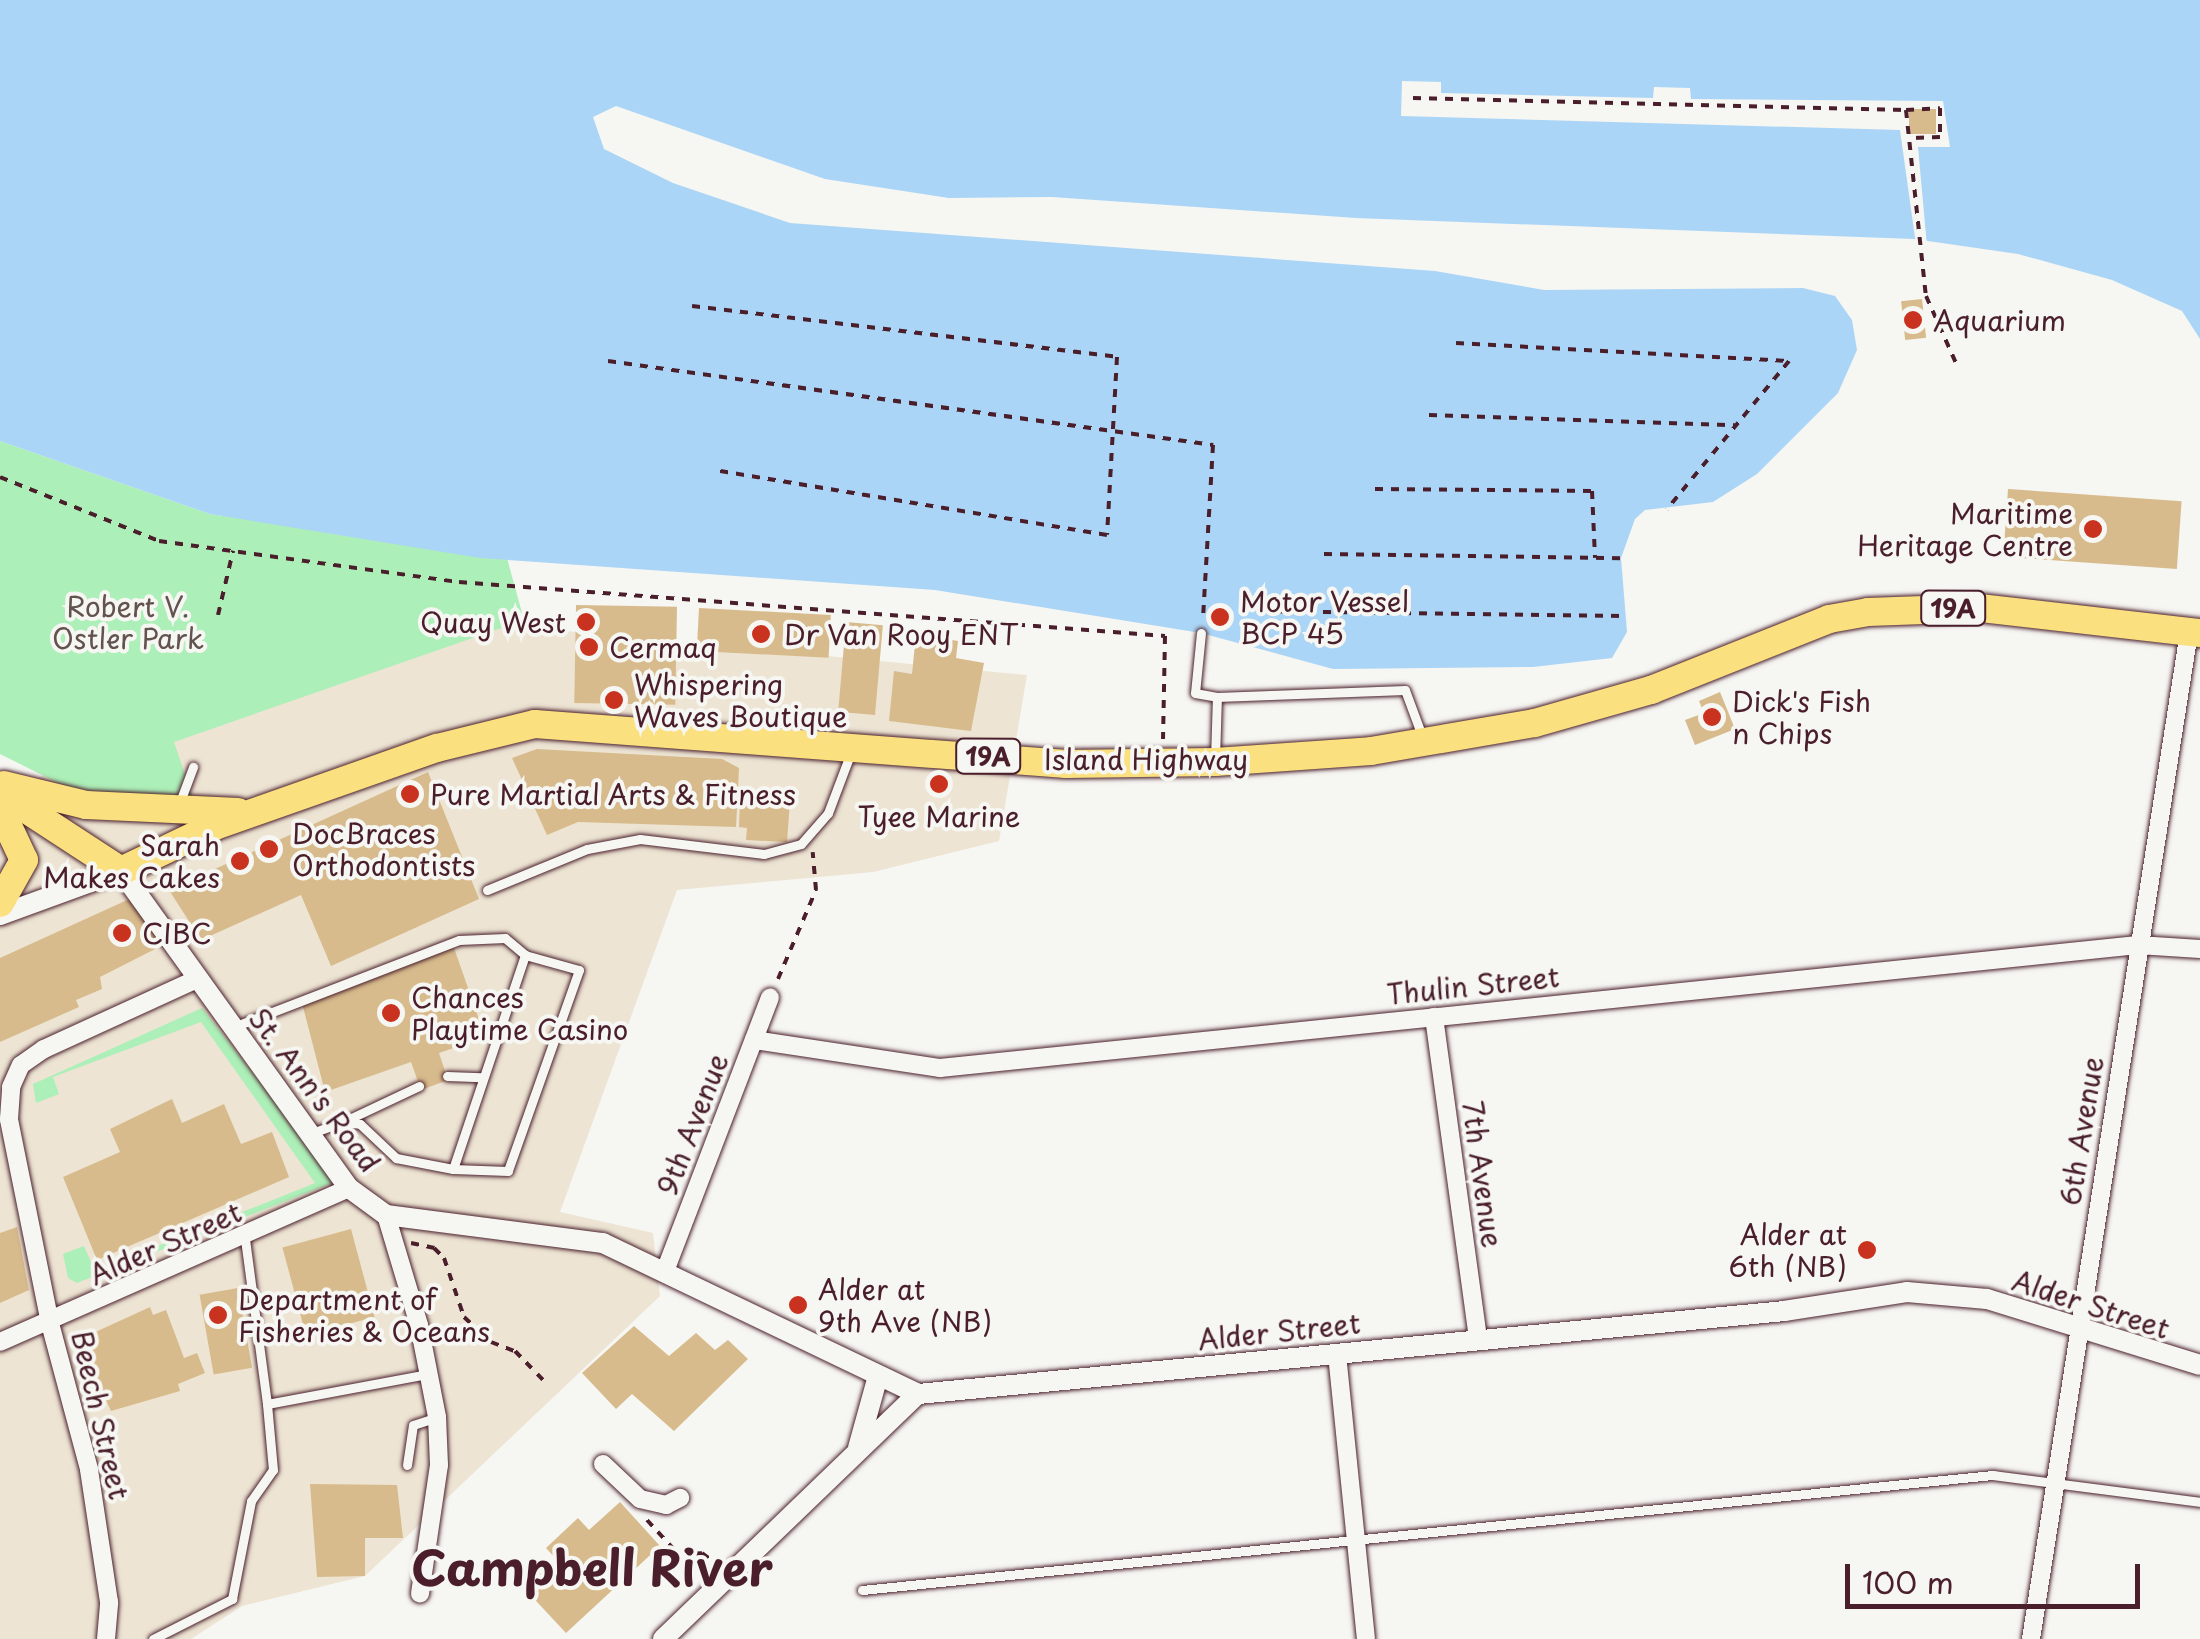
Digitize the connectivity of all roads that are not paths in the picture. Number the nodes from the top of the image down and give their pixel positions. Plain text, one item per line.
1 (2195, 632) edge
2 (1202, 633) road end
3 (1217, 696) junction
4 (1424, 742) junction
5 (854, 744) junction
6 (1215, 762) junction
7 (193, 767) dead end
8 (0, 784) edge
9 (0, 792) edge
10 (0, 810) edge
11 (176, 811) junction
12 (254, 812) junction
13 (122, 871) junction
14 (487, 890) dead end
15 (0, 903) edge
16 (0, 915) edge
17 (2138, 945) junction
18 (2200, 949) edge
19 (525, 955) junction
20 (197, 979) junction
21 (770, 997) road end
22 (1434, 1016) junction
23 (234, 1028) junction
24 (754, 1040) junction
25 (447, 1076) dead end
26 (481, 1077) junction
27 (419, 1086) dead end
28 (342, 1122) junction
29 (310, 1134) junction
30 (453, 1170) junction
31 (350, 1188) junction
32 (386, 1215) junction
33 (245, 1239) junction
34 (664, 1271) junction
35 (50, 1323) junction
36 (2078, 1330) junction
37 (1478, 1339) junction
38 (0, 1342) edge
39 (1337, 1354) junction
40 (2200, 1365) edge
41 (430, 1374) junction
42 (878, 1376) junction
43 (918, 1394) junction
44 (267, 1404) junction
45 (437, 1418) junction
46 (858, 1450) junction
47 (603, 1464) dead end
48 (407, 1465) dead end
49 (2057, 1480) junction
50 (680, 1498) dead end
51 (2200, 1502) edge
52 (1357, 1539) junction
53 (862, 1590) dead end
54 (420, 1594) dead end
55 (106, 1639) edge
56 (153, 1639) edge
57 (663, 1639) edge
58 (1366, 1639) edge
59 (2032, 1639) edge

1 - 4 main road, Island Highway / 19A
1 - 17 street, 6th Avenue
2 - 3 lane
3 - 4 lane
3 - 6 lane
4 - 6 main road, Island Highway / 19A
5 - 6 main road, Island Highway / 19A
5 - 12 main road, Island Highway / 19A
5 - 14 lane
7 - 11 lane
8 - 11 main road
9 - 13 main road
10 - 15 main road
11 - 12 main road
12 - 13 main road, Island Highway / 19A
13 - 16 street
13 - 20 street, St. Ann's Road
17 - 18 street, Thulin Street
17 - 22 street, Thulin Street
17 - 36 street, 6th Avenue
19 - 23 lane
19 - 26 lane
19 - 30 lane
20 - 23 street, St. Ann's Road
20 - 35 street, Beech Street
21 - 24 street, 9th Avenue
22 - 24 street, Thulin Street
22 - 37 street, 7th Avenue
23 - 29 street, St. Ann's Road
24 - 34 street, 9th Avenue
25 - 26 lane
26 - 30 lane
27 - 28 lane
28 - 29 lane
28 - 30 lane
29 - 31 street, St. Ann's Road
31 - 32 street, St. Ann's Road
31 - 33 street, Alder Street
32 - 34 street, Alder Street
32 - 41 street, St. Ann's Road
33 - 35 street, Alder Street
33 - 44 lane
34 - 42 street, Alder Street
35 - 38 street, Alder Street
35 - 55 street, Beech Street
36 - 37 street, Alder Street
36 - 40 street, Alder Street
36 - 49 street, 6th Avenue
37 - 39 street, Alder Street
39 - 43 street, Alder Street
39 - 52 street
41 - 44 lane
41 - 45 street, St. Ann's Road
42 - 43 street, Alder Street
42 - 46 street
43 - 46 street
44 - 56 lane
45 - 48 lane
45 - 54 street, St. Ann's Road
46 - 57 street
47 - 50 street
49 - 51 lane
49 - 52 lane
49 - 59 street, 6th Avenue
52 - 53 lane
52 - 58 street

